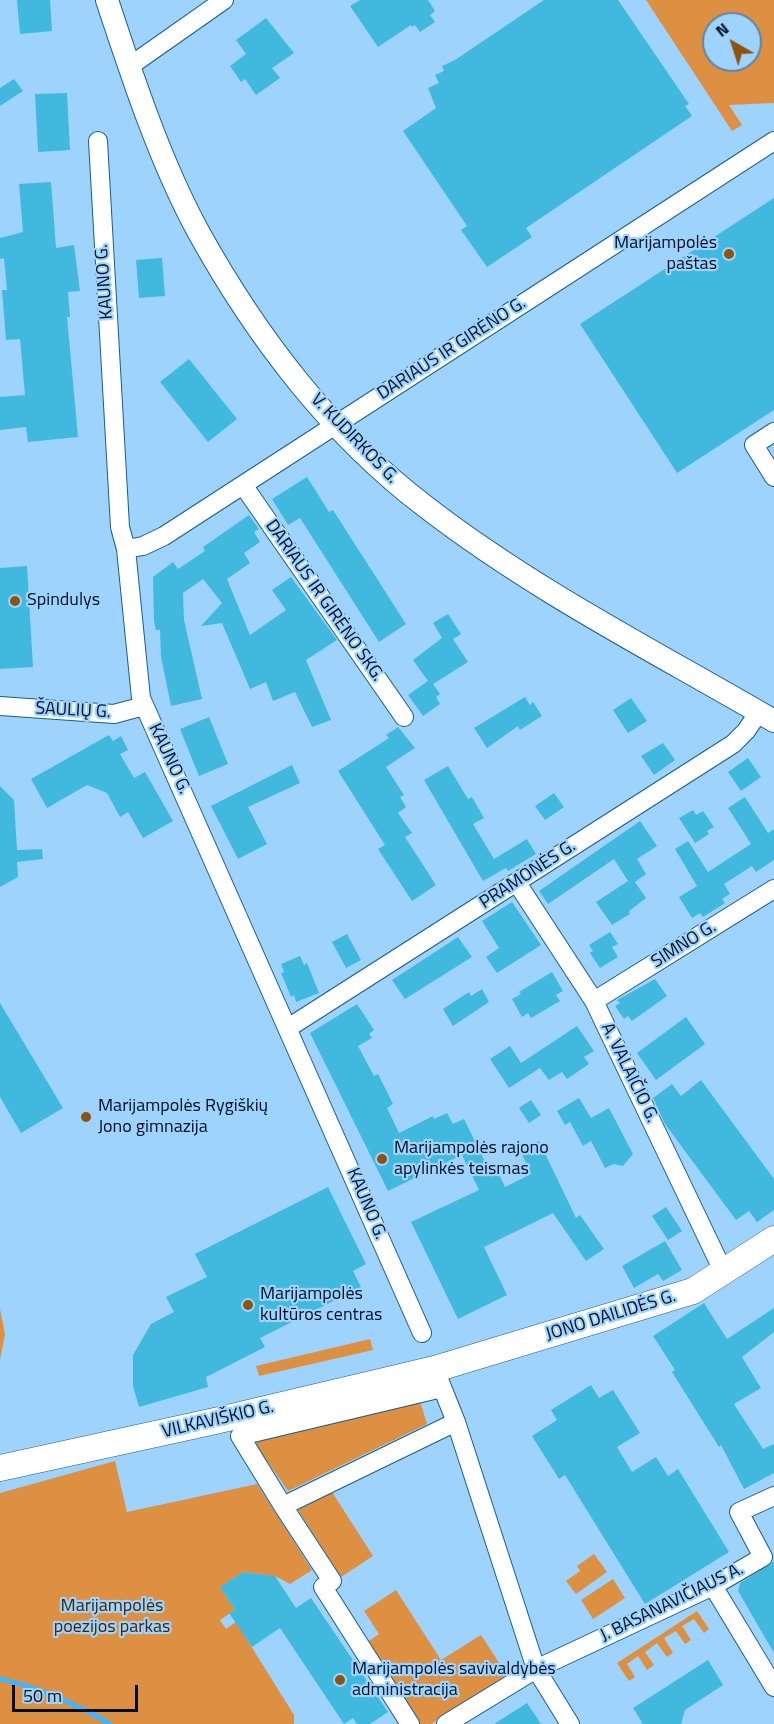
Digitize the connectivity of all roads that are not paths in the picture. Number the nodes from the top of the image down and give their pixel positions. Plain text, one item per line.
1 (108, 0) edge
2 (224, 0) edge
3 (130, 66) junction
4 (98, 141) dead end
5 (774, 141) edge
6 (336, 423) junction
7 (774, 432) edge
8 (774, 477) edge
9 (243, 485) junction
10 (126, 549) junction
11 (0, 706) edge
12 (144, 706) junction
13 (404, 717) dead end
14 (766, 717) edge
15 (517, 883) junction
16 (774, 889) edge
17 (594, 1001) junction
18 (288, 1028) junction
19 (774, 1239) edge
20 (724, 1273) junction
21 (422, 1333) dead end
22 (439, 1380) junction
23 (456, 1422) junction
24 (0, 1468) edge
25 (774, 1496) edge
26 (283, 1506) junction
27 (713, 1586) junction
28 (536, 1669) junction
29 (774, 1687) edge
30 (410, 1724) edge
31 (446, 1724) edge
32 (570, 1724) edge

1 - 3 main road, V. KUDIRKOS G.
2 - 3 street
3 - 6 main road, V. KUDIRKOS G.
4 - 10 street, KAUNO G.
5 - 6 street, DARIAUS IR GIRĖNO G.
6 - 9 street, DARIAUS IR GIRĖNO G.
6 - 14 main road, V. KUDIRKOS G.
7 - 8 street
9 - 10 street, DARIAUS IR GIRĖNO G.
9 - 13 street, DARIAUS IR GIRĖNO SKG.
10 - 12 street, KAUNO G.
11 - 12 street, ŠAULIŲ G.
12 - 18 street, KAUNO G.
14 - 15 street, PRAMONĖS G.
15 - 17 street, A. VALAIČIO G.
15 - 18 street, PRAMONĖS G.
16 - 17 street, SIMNO G.
17 - 20 street, A. VALAIČIO G.
18 - 21 street, KAUNO G.
19 - 20 highway, JONO DAILIDĖS G.
20 - 22 highway, JONO DAILIDĖS G.
22 - 23 street
22 - 24 highway, VILKAVIŠKIO G.
22 - 26 street
23 - 26 street
23 - 28 street
25 - 27 street, J. BASANAVIČIAUS A.
26 - 30 street
27 - 28 street, J. BASANAVIČIAUS A.
27 - 29 street
28 - 31 street, J. BASANAVIČIAUS A.
28 - 32 street

